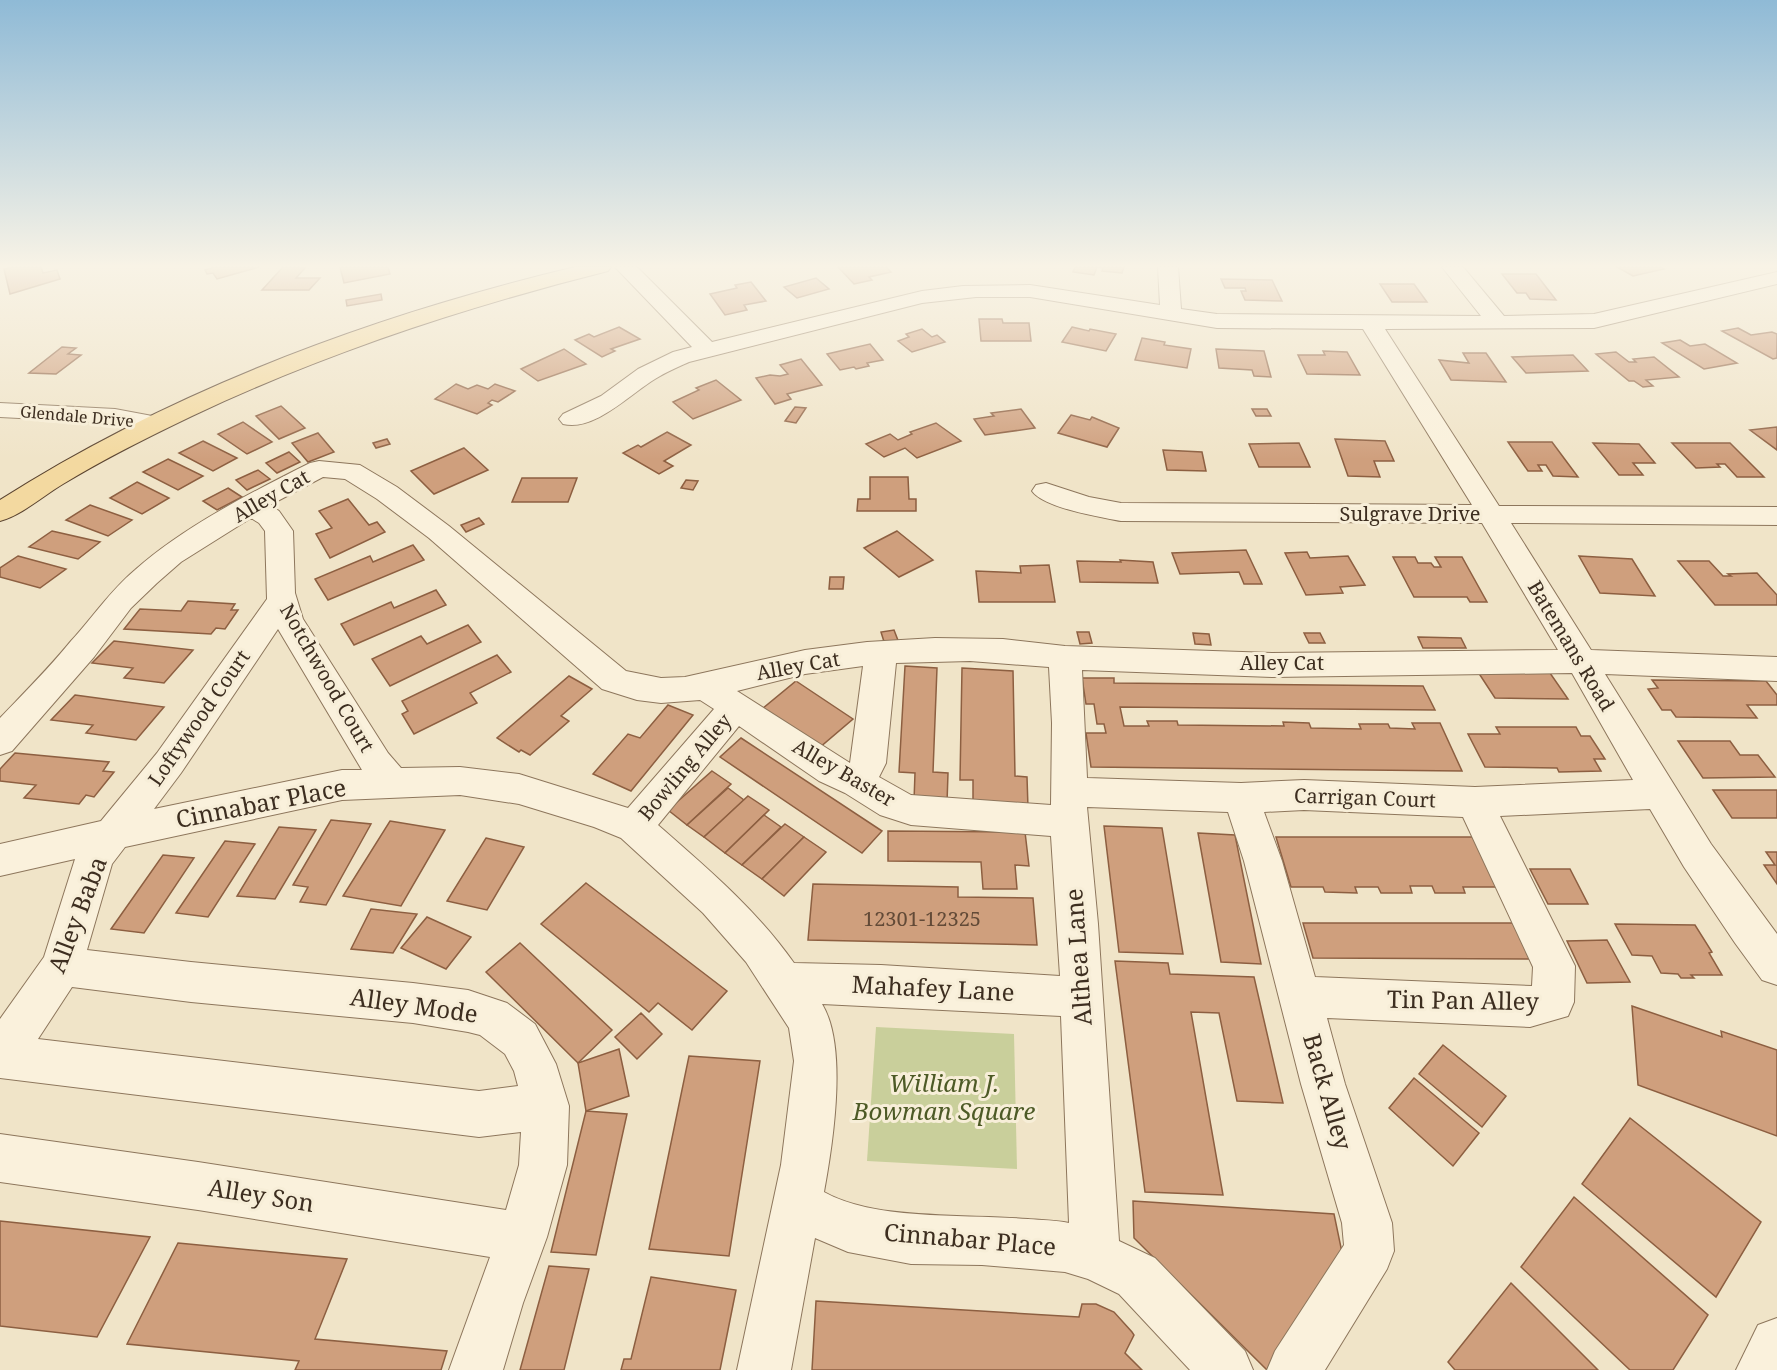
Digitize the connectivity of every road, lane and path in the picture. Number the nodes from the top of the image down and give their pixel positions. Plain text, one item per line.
1 (377, 331) edge
2 (688, 331) edge
3 (784, 331) edge
4 (1376, 331) edge
5 (707, 350) junction
6 (0, 410) edge
7 (572, 419) dead end
8 (154, 423) junction
9 (1046, 491) dead end
10 (252, 506) junction
11 (0, 512) edge
12 (1491, 515) junction
13 (1777, 516) edge
14 (281, 601) junction
15 (881, 654) junction
16 (1065, 658) junction
17 (1581, 661) junction
18 (1777, 669) edge
19 (706, 687) junction
20 (736, 706) junction
21 (0, 741) edge
22 (858, 783) junction
23 (393, 785) junction
24 (1659, 794) junction
25 (1241, 798) junction
26 (1476, 802) junction
27 (1069, 807) junction
28 (634, 827) junction
29 (115, 834) junction
30 (0, 860) edge
31 (62, 966) junction
32 (1777, 966) edge
33 (784, 983) junction
34 (1300, 997) junction
35 (1082, 998) junction
36 (0, 1056) edge
37 (546, 1106) junction
38 (0, 1158) edge
39 (797, 1202) junction
40 (522, 1238) junction
41 (1095, 1256) junction
42 (1777, 1344) edge
43 (476, 1370) edge
44 (764, 1370) edge
45 (1226, 1370) edge
46 (1294, 1370) edge
47 (1762, 1370) edge

1 - 8 main road
2 - 5 street
3 - 5 street
4 - 12 street, Batemans Road
5 - 7 street
6 - 8 street, Glendale Drive
8 - 11 main road
9 - 12 street, Sulgrave Drive
10 - 14 street, Notchwood Court
10 - 19 street, Alley Cat
10 - 21 street, Alley Cat
12 - 13 street, Sulgrave Drive
12 - 17 street, Batemans Road
14 - 23 street, Notchwood Court
14 - 29 street, Loftywood Court
15 - 16 street, Alley Cat
15 - 19 street, Alley Cat
15 - 22 street
16 - 17 street, Alley Cat
16 - 27 street, Althea Lane
17 - 18 street, Alley Cat
17 - 24 street, Batemans Road
19 - 20 street, Alley Baster
20 - 22 street, Alley Baster
20 - 28 street, Bowling Alley
22 - 27 street, Alley Baster
23 - 28 street, Cinnabar Place
23 - 29 street, Cinnabar Place
24 - 26 street, Carrigan Court
24 - 32 street, Batemans Road
25 - 26 street, Carrigan Court
25 - 27 street, Carrigan Court
25 - 34 street, Back Alley
26 - 34 street, Tin Pan Alley
27 - 35 street, Althea Lane
28 - 33 street, Cinnabar Place
29 - 30 street, Cinnabar Place
29 - 31 street, Alley Baba
31 - 36 street, Alley Baba
31 - 37 street, Alley Mode
33 - 35 street, Mahafey Lane
33 - 39 street, Cinnabar Place
34 - 46 street, Back Alley
35 - 41 street, Althea Lane
36 - 37 street
37 - 40 street, Alley Mode
38 - 40 street, Alley Son
39 - 41 street, Cinnabar Place
39 - 44 street
40 - 43 street, Alley Mode
41 - 45 street, Cinnabar Place
42 - 47 street

